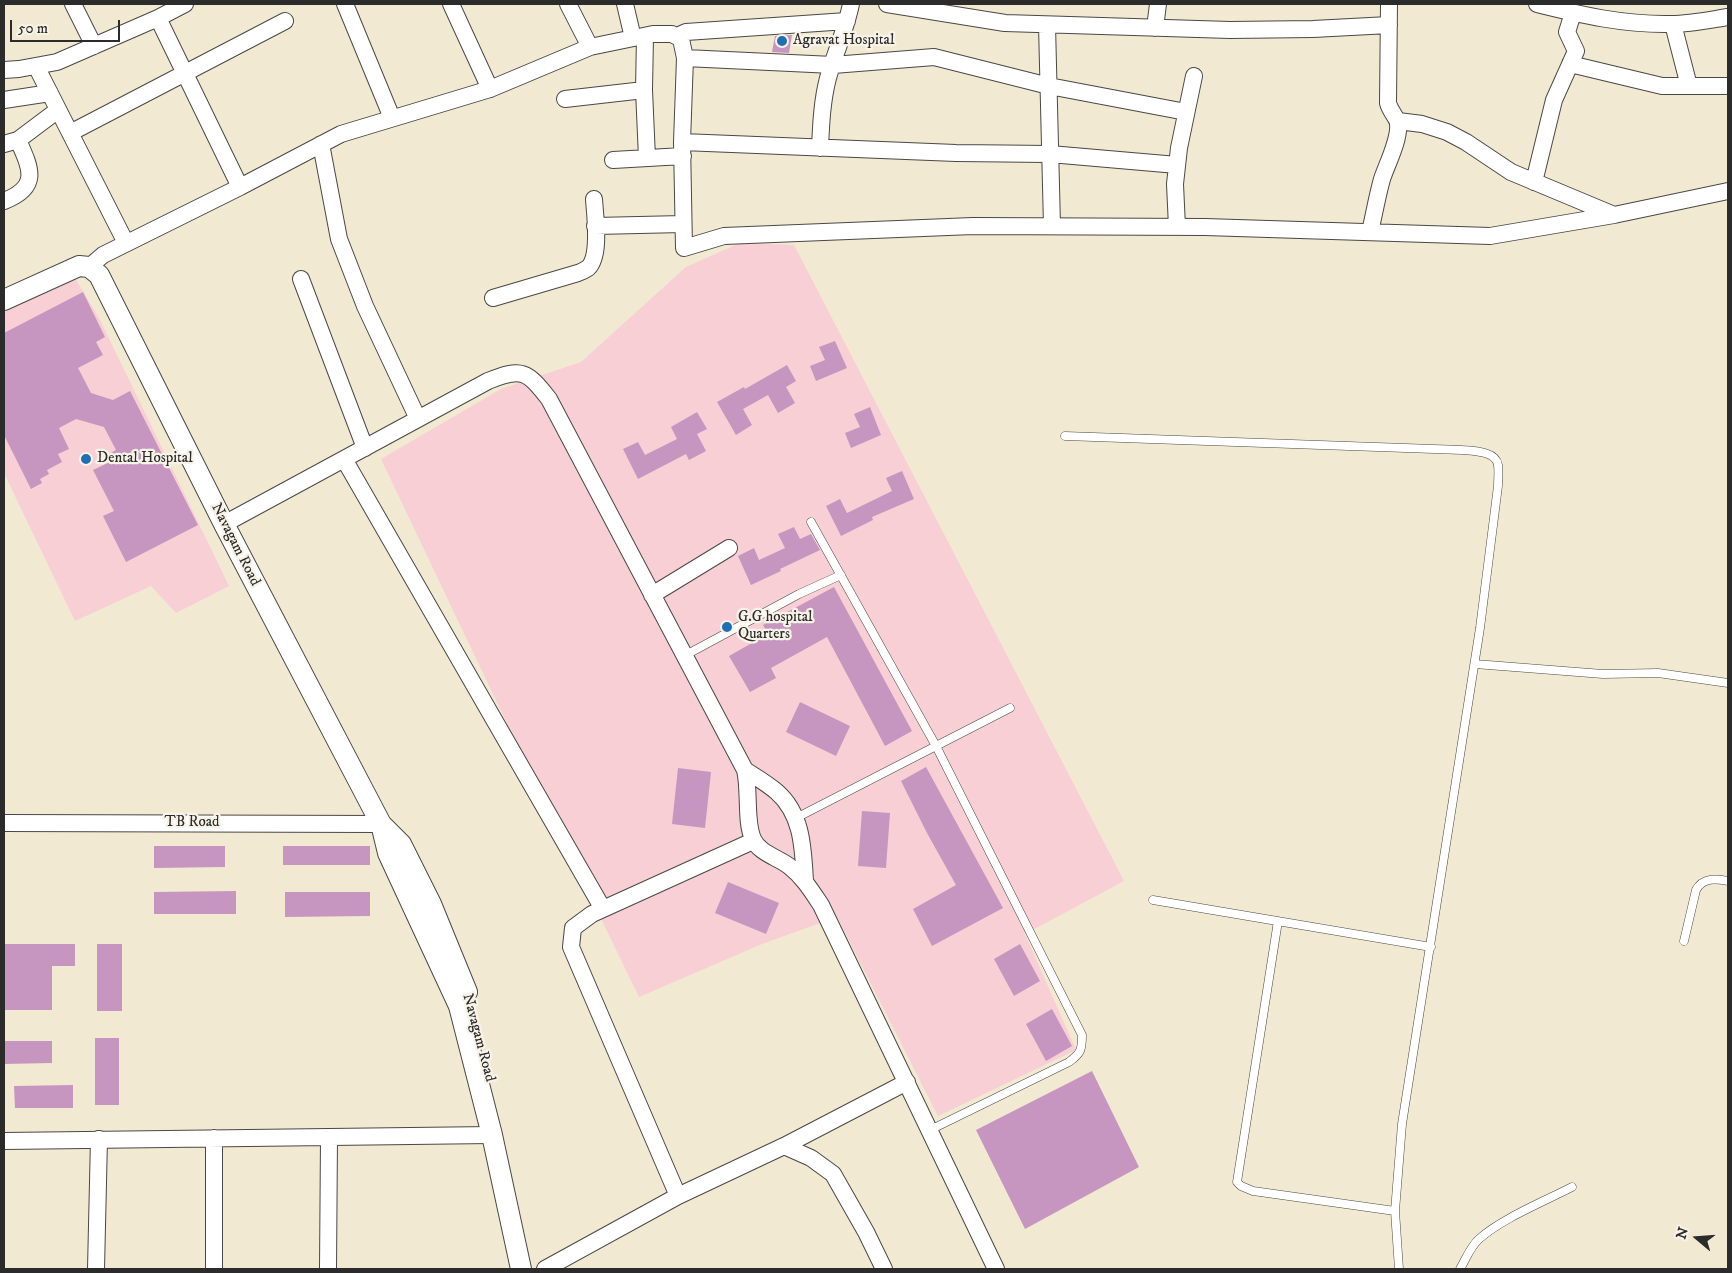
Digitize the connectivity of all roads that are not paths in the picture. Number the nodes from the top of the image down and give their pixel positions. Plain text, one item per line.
1 (73, 4) edge
2 (185, 4) edge
3 (345, 4) edge
4 (451, 4) edge
5 (568, 4) edge
6 (625, 4) edge
7 (851, 4) edge
8 (887, 4) edge
9 (1158, 4) edge
10 (1389, 4) edge
11 (1538, 4) edge
12 (1572, 13) junction
13 (1728, 17) edge
14 (158, 18) junction
15 (284, 21) dead end
16 (847, 21) junction
17 (1673, 24) junction
18 (1047, 25) junction
19 (1389, 25) junction
20 (1155, 28) junction
21 (677, 36) junction
22 (639, 37) junction
23 (94, 46) junction
24 (590, 47) junction
25 (685, 58) junction
26 (1570, 64) junction
27 (833, 65) junction
28 (36, 66) junction
29 (4, 70) edge
30 (184, 74) junction
31 (1194, 76) dead end
32 (1049, 86) junction
33 (1689, 86) junction
34 (1728, 86) edge
35 (490, 88) junction
36 (644, 90) junction
37 (50, 93) junction
38 (565, 99) dead end
39 (4, 100) edge
40 (58, 110) junction
41 (1186, 112) junction
42 (392, 118) junction
43 (1398, 121) junction
44 (70, 133) junction
45 (11, 142) edge
46 (321, 144) junction
47 (820, 148) junction
48 (682, 149) junction
49 (1050, 154) junction
50 (647, 158) junction
51 (613, 160) dead end
52 (1177, 164) junction
53 (1534, 182) junction
54 (240, 187) junction
55 (1728, 191) edge
56 (594, 199) dead end
57 (4, 201) edge
58 (1614, 215) junction
59 (683, 224) junction
60 (595, 226) junction
61 (1052, 226) junction
62 (1178, 227) junction
63 (1370, 232) junction
64 (126, 243) junction
65 (89, 267) junction
66 (301, 279) dead end
67 (493, 298) dead end
68 (4, 300) edge
69 (418, 419) junction
70 (1065, 436) dead end
71 (365, 448) junction
72 (344, 459) junction
73 (811, 522) dead end
74 (224, 524) junction
75 (728, 548) dead end
76 (841, 575) junction
77 (652, 595) junction
78 (684, 656) junction
79 (1475, 664) junction
80 (1728, 683) edge
81 (1010, 708) dead end
82 (936, 746) junction
83 (745, 770) junction
84 (796, 818) junction
85 (4, 823) edge
86 (381, 824) junction
87 (753, 841) junction
88 (806, 881) junction
89 (1728, 881) edge
90 (1153, 900) dead end
91 (603, 909) junction
92 (1278, 921) junction
93 (1684, 941) dead end
94 (1431, 947) junction
95 (907, 1082) junction
96 (930, 1130) junction
97 (492, 1135) junction
98 (214, 1138) junction
99 (329, 1138) junction
100 (99, 1140) junction
101 (4, 1141) edge
102 (784, 1146) junction
103 (1572, 1187) dead end
104 (678, 1196) junction
105 (1395, 1211) junction
106 (96, 1269) edge
107 (214, 1269) edge
108 (328, 1269) edge
109 (521, 1269) edge
110 (532, 1269) edge
111 (545, 1269) edge
112 (884, 1269) edge
113 (996, 1269) edge
114 (1399, 1269) edge
115 (1460, 1269) edge

1 - 23 street
2 - 14 street
3 - 42 street
4 - 35 street
5 - 24 street
6 - 22 street
7 - 16 street
8 - 18 street
9 - 20 street
10 - 19 street
11 - 12 street
12 - 17 street
12 - 26 street
13 - 17 street
14 - 23 street
14 - 30 street
15 - 30 street
16 - 21 street
16 - 27 street
17 - 33 street
18 - 20 street
18 - 32 street
19 - 20 street
19 - 43 street
21 - 22 street
21 - 25 street
22 - 24 street
22 - 36 street
23 - 28 street
24 - 35 street
25 - 27 street
25 - 48 street
26 - 33 street
26 - 53 street
27 - 32 street
27 - 47 street
28 - 29 street
28 - 37 street
30 - 44 street
30 - 54 street
31 - 41 street
32 - 41 street
32 - 49 street
33 - 34 street
35 - 42 street
36 - 38 street
36 - 50 street
37 - 39 street
37 - 40 street
40 - 44 street
40 - 45 street
41 - 52 street
42 - 46 street
43 - 53 street
43 - 63 street
44 - 64 street
45 - 57 street
46 - 54 street
46 - 69 street
47 - 48 street
47 - 49 street
48 - 50 street
48 - 59 street
49 - 52 street
49 - 61 street
50 - 51 street
52 - 62 street
53 - 58 street
54 - 64 street
55 - 58 street
56 - 60 street
58 - 63 street
59 - 60 street
59 - 61 street
60 - 67 street
61 - 62 street
62 - 63 street
64 - 65 street
65 - 68 street
65 - 74 street, Navagam Road
66 - 71 street
69 - 71 street
69 - 77 street
70 - 79 lane
71 - 72 street
72 - 74 street
72 - 91 street
73 - 76 lane
74 - 86 street, Navagam Road
75 - 77 street
76 - 78 lane
76 - 82 lane
77 - 78 street
78 - 83 street
79 - 80 lane
79 - 94 lane
81 - 82 lane
82 - 84 lane
82 - 96 lane
83 - 84 street
83 - 87 street
84 - 88 street
85 - 86 street, TB Road
86 - 97 street, Navagam Road
86 - 110 street, Navagam Road
87 - 88 street
87 - 91 street
88 - 95 street
89 - 93 lane
90 - 92 lane
91 - 104 street
92 - 94 lane
92 - 105 lane
94 - 105 lane
95 - 96 street
95 - 102 street
96 - 113 street
97 - 99 street
97 - 109 street, Navagam Road
98 - 99 street
98 - 100 street
98 - 107 street
99 - 108 street
100 - 101 street
100 - 106 street
102 - 104 street
102 - 112 street
103 - 115 lane
104 - 111 street
105 - 114 lane

